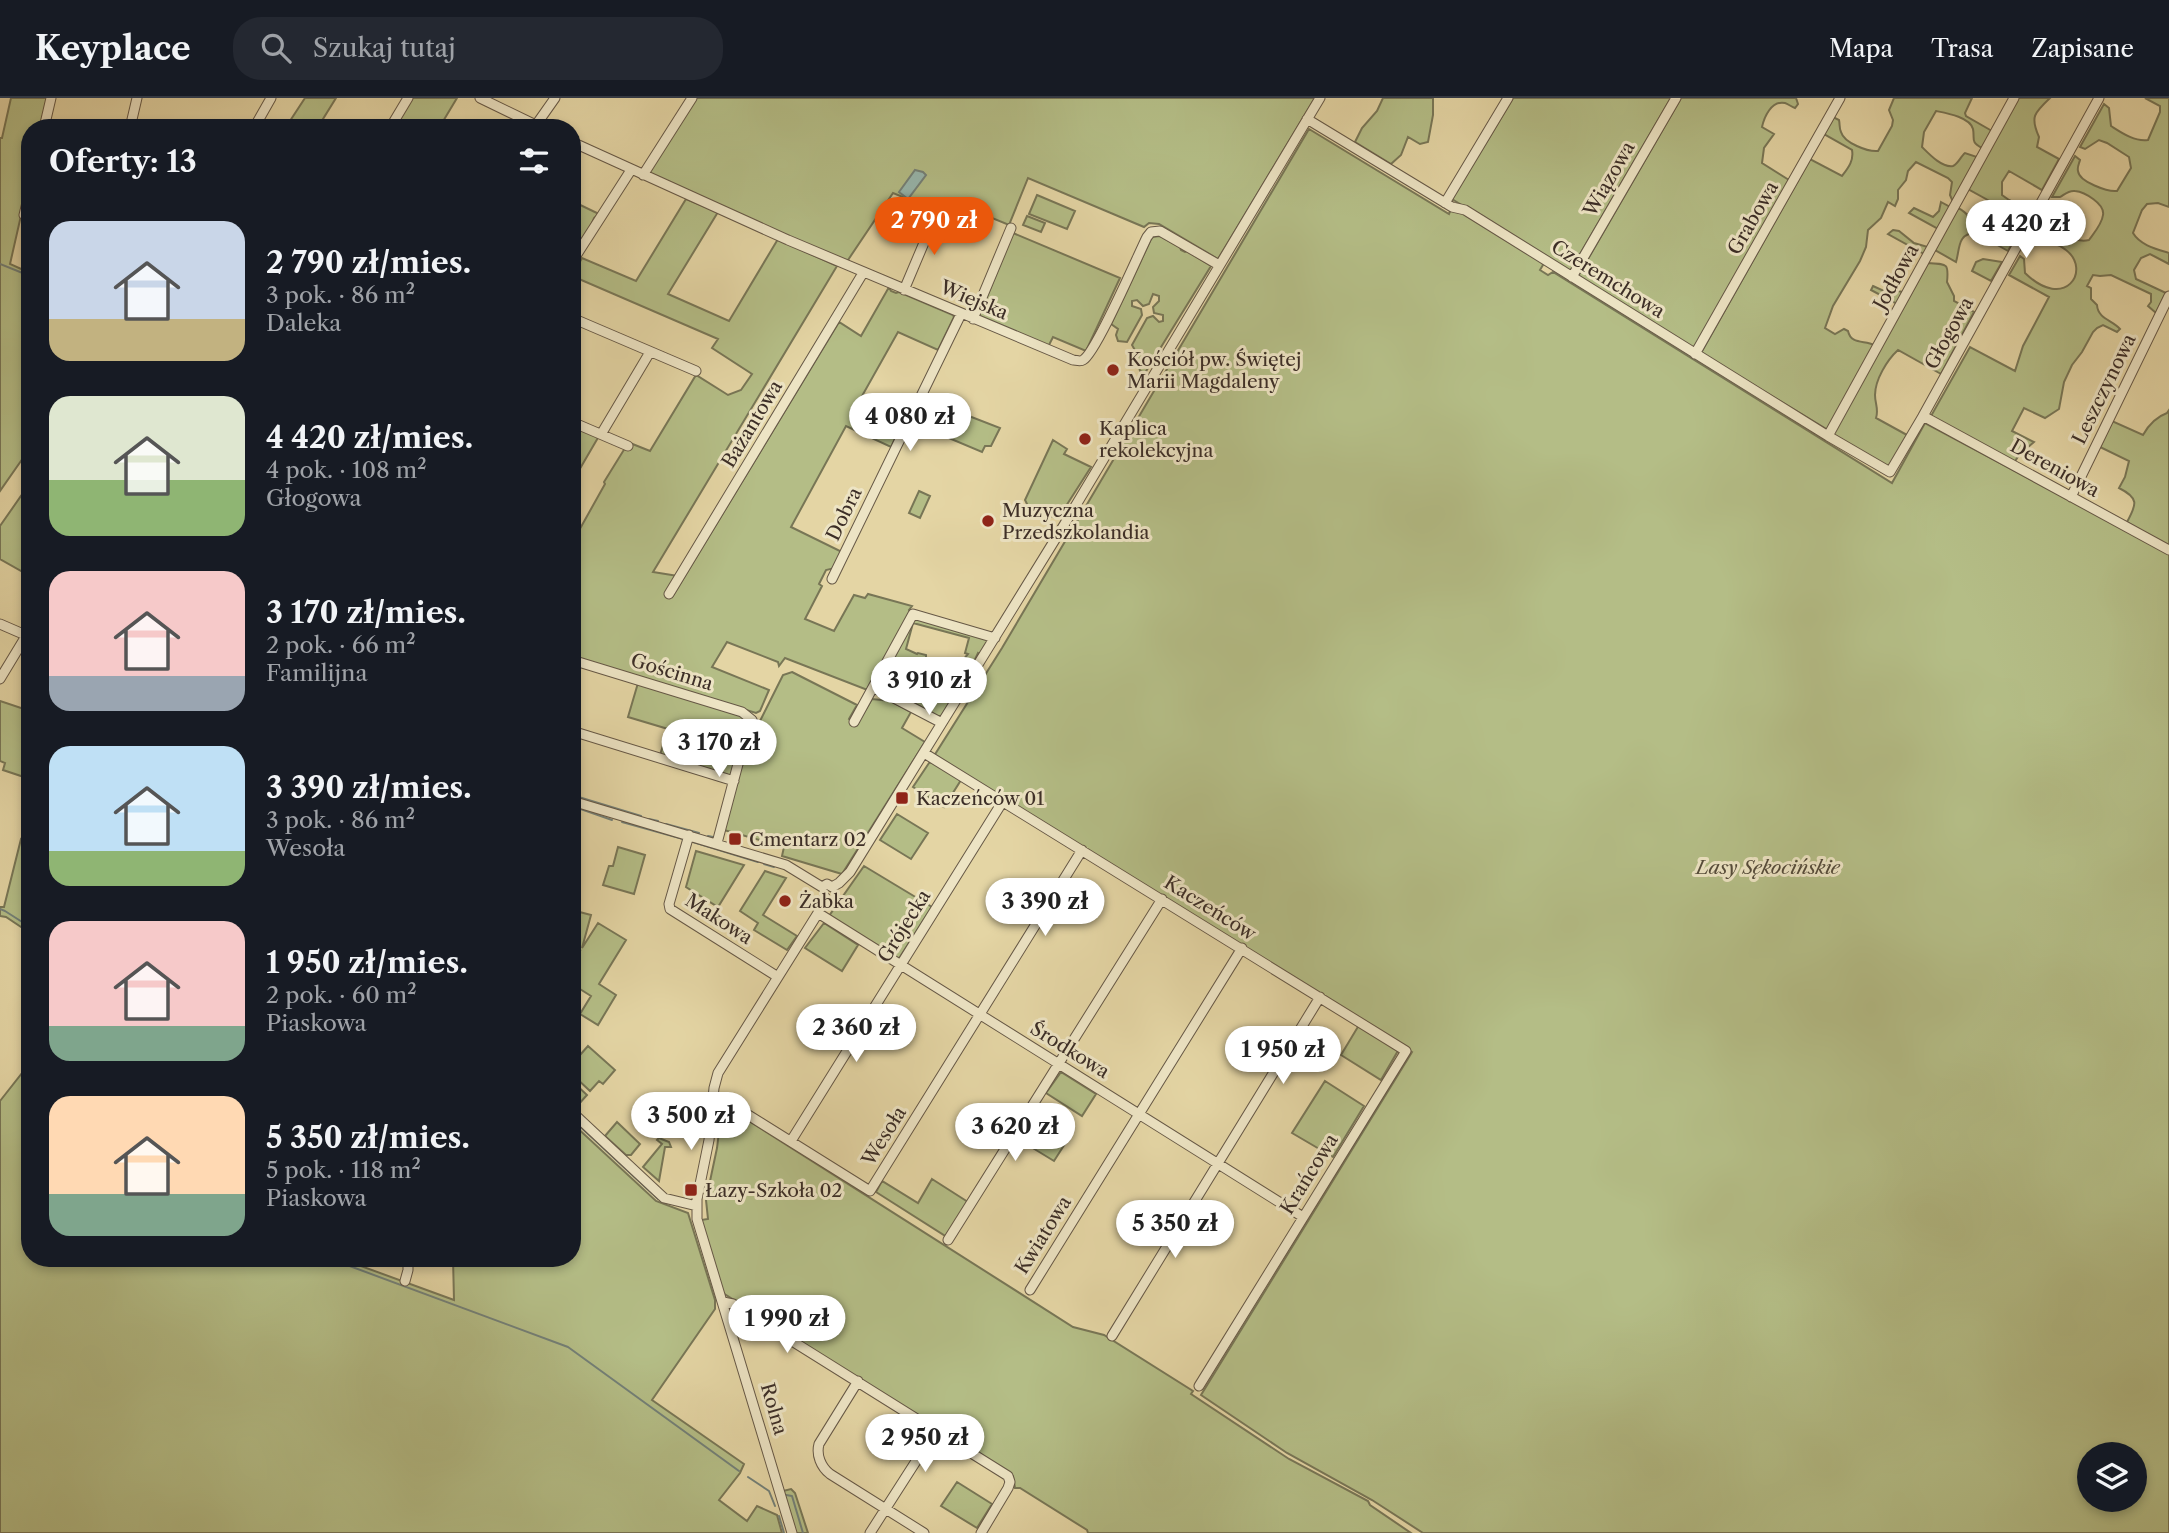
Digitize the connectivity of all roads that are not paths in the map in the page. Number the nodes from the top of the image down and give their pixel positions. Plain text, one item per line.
1 (51, 98) edge
2 (137, 98) edge
3 (271, 98) edge
4 (408, 98) edge
5 (555, 98) edge
6 (692, 98) edge
7 (1320, 98) edge
8 (1508, 98) edge
9 (1676, 98) edge
10 (1840, 98) edge
11 (2014, 98) edge
12 (2099, 98) edge
13 (486, 99) edge
14 (46, 119) edge
15 (132, 119) edge
16 (259, 119) edge
17 (395, 119) edge
18 (525, 119) edge
19 (543, 119) edge
20 (1307, 119) junction
21 (581, 146) edge
22 (631, 170) junction
23 (643, 175) junction
24 (1445, 203) junction
25 (937, 212) dead end
26 (1011, 228) dead end
27 (581, 242) edge
28 (1219, 265) junction
29 (863, 273) junction
30 (1572, 277) junction
31 (904, 290) junction
32 (2169, 296) edge
33 (961, 314) junction
34 (973, 319) junction
35 (581, 322) edge
36 (650, 352) junction
37 (1695, 354) junction
38 (696, 371) dead end
39 (1923, 416) junction
40 (581, 426) edge
41 (603, 431) dead end
42 (1828, 436) junction
43 (628, 446) dead end
44 (1888, 472) joint
45 (2071, 497) junction
46 (2169, 550) edge
47 (832, 579) dead end
48 (669, 594) dead end
49 (0, 624) edge
50 (21, 633) edge
51 (995, 638) junction
52 (21, 647) edge
53 (581, 663) edge
54 (0, 679) edge
55 (873, 687) junction
56 (854, 722) dead end
57 (942, 723) junction
58 (581, 734) edge
59 (924, 753) junction
60 (734, 781) junction
61 (1003, 801) junction
62 (581, 804) edge
63 (689, 835) junction
64 (717, 843) junction
65 (1082, 850) junction
66 (826, 890) junction
67 (1162, 899) junction
68 (818, 913) junction
69 (1242, 948) junction
70 (900, 965) junction
71 (778, 978) junction
72 (1321, 997) junction
73 (980, 1014) junction
74 (1406, 1051) joint
75 (1059, 1064) junction
76 (713, 1100) junction
77 (1139, 1114) junction
78 (581, 1120) edge
79 (791, 1141) junction
80 (1218, 1164) junction
81 (697, 1206) junction
82 (1303, 1217) junction
83 (948, 1240) dead end
84 (408, 1267) edge
85 (405, 1281) dead end
86 (1030, 1290) dead end
87 (723, 1302) junction
88 (1112, 1336) dead end
89 (858, 1381) junction
90 (1199, 1386) dead end
91 (936, 1430) junction
92 (885, 1509) junction
93 (793, 1533) edge
94 (870, 1533) edge
95 (924, 1533) edge
96 (981, 1533) edge

1 - 14 street
2 - 15 street
3 - 16 street
4 - 17 street
5 - 19 street
6 - 23 street
7 - 20 street
8 - 24 street
9 - 30 street, Wiązowa
10 - 37 street, Grabowa
11 - 42 street, Jodłowa
12 - 39 street, Głogowa
13 - 18 street
20 - 24 street, Czeremchowa
20 - 28 street
21 - 22 street, Wiejska
22 - 23 street, Wiejska
22 - 27 street
23 - 29 street, Wiejska
24 - 30 street, Czeremchowa
25 - 31 street
26 - 34 street
28 - 34 street, Wiejska
28 - 51 street
29 - 31 street, Wiejska
29 - 48 street, Bażantowa
30 - 37 street, Czeremchowa
31 - 33 street, Wiejska
32 - 45 street, Leszczynowa
33 - 34 street, Wiejska
33 - 47 street, Dobra
35 - 36 street
36 - 38 street
36 - 41 street
37 - 42 street, Czeremchowa
39 - 44 street, Głogowa
39 - 45 street, Dereniowa
40 - 43 street
42 - 44 street, Czeremchowa
45 - 46 street, Dereniowa
49 - 50 street
51 - 55 street
51 - 57 street
52 - 54 street
53 - 60 street, Gościnna
55 - 56 street
55 - 57 street
57 - 59 street
58 - 60 street
59 - 61 street, Kaczeńców
59 - 66 street
60 - 64 street
61 - 65 street, Kaczeńców
61 - 70 street, Grójecka
62 - 63 street
63 - 64 street
63 - 71 street, Makowa
64 - 66 street
65 - 67 street, Kaczeńców
65 - 73 street, Wesoła
66 - 68 street, Rolna
67 - 69 street, Kaczeńców
67 - 75 street
68 - 70 street, Środkowa
68 - 71 street, Rolna
69 - 72 street, Kaczeńców
69 - 77 street, Kwiatowa
70 - 73 street, Środkowa
70 - 79 street, Grójecka
71 - 76 street, Rolna
72 - 74 street, Kaczeńców
72 - 80 street
73 - 75 street, Środkowa
73 - 79 street, Wesoła
74 - 82 street, Krańcowa
75 - 77 street, Środkowa
75 - 83 street
76 - 79 street
76 - 81 street, Rolna
77 - 80 street, Środkowa
77 - 86 street, Kwiatowa
78 - 81 street
80 - 82 street, Środkowa
80 - 88 street
81 - 87 street, Rolna
82 - 90 street, Krańcowa
84 - 85 street
87 - 89 street
87 - 93 street, Rolna
89 - 91 street
89 - 92 street
91 - 92 street
91 - 96 street
92 - 94 street
92 - 95 street

